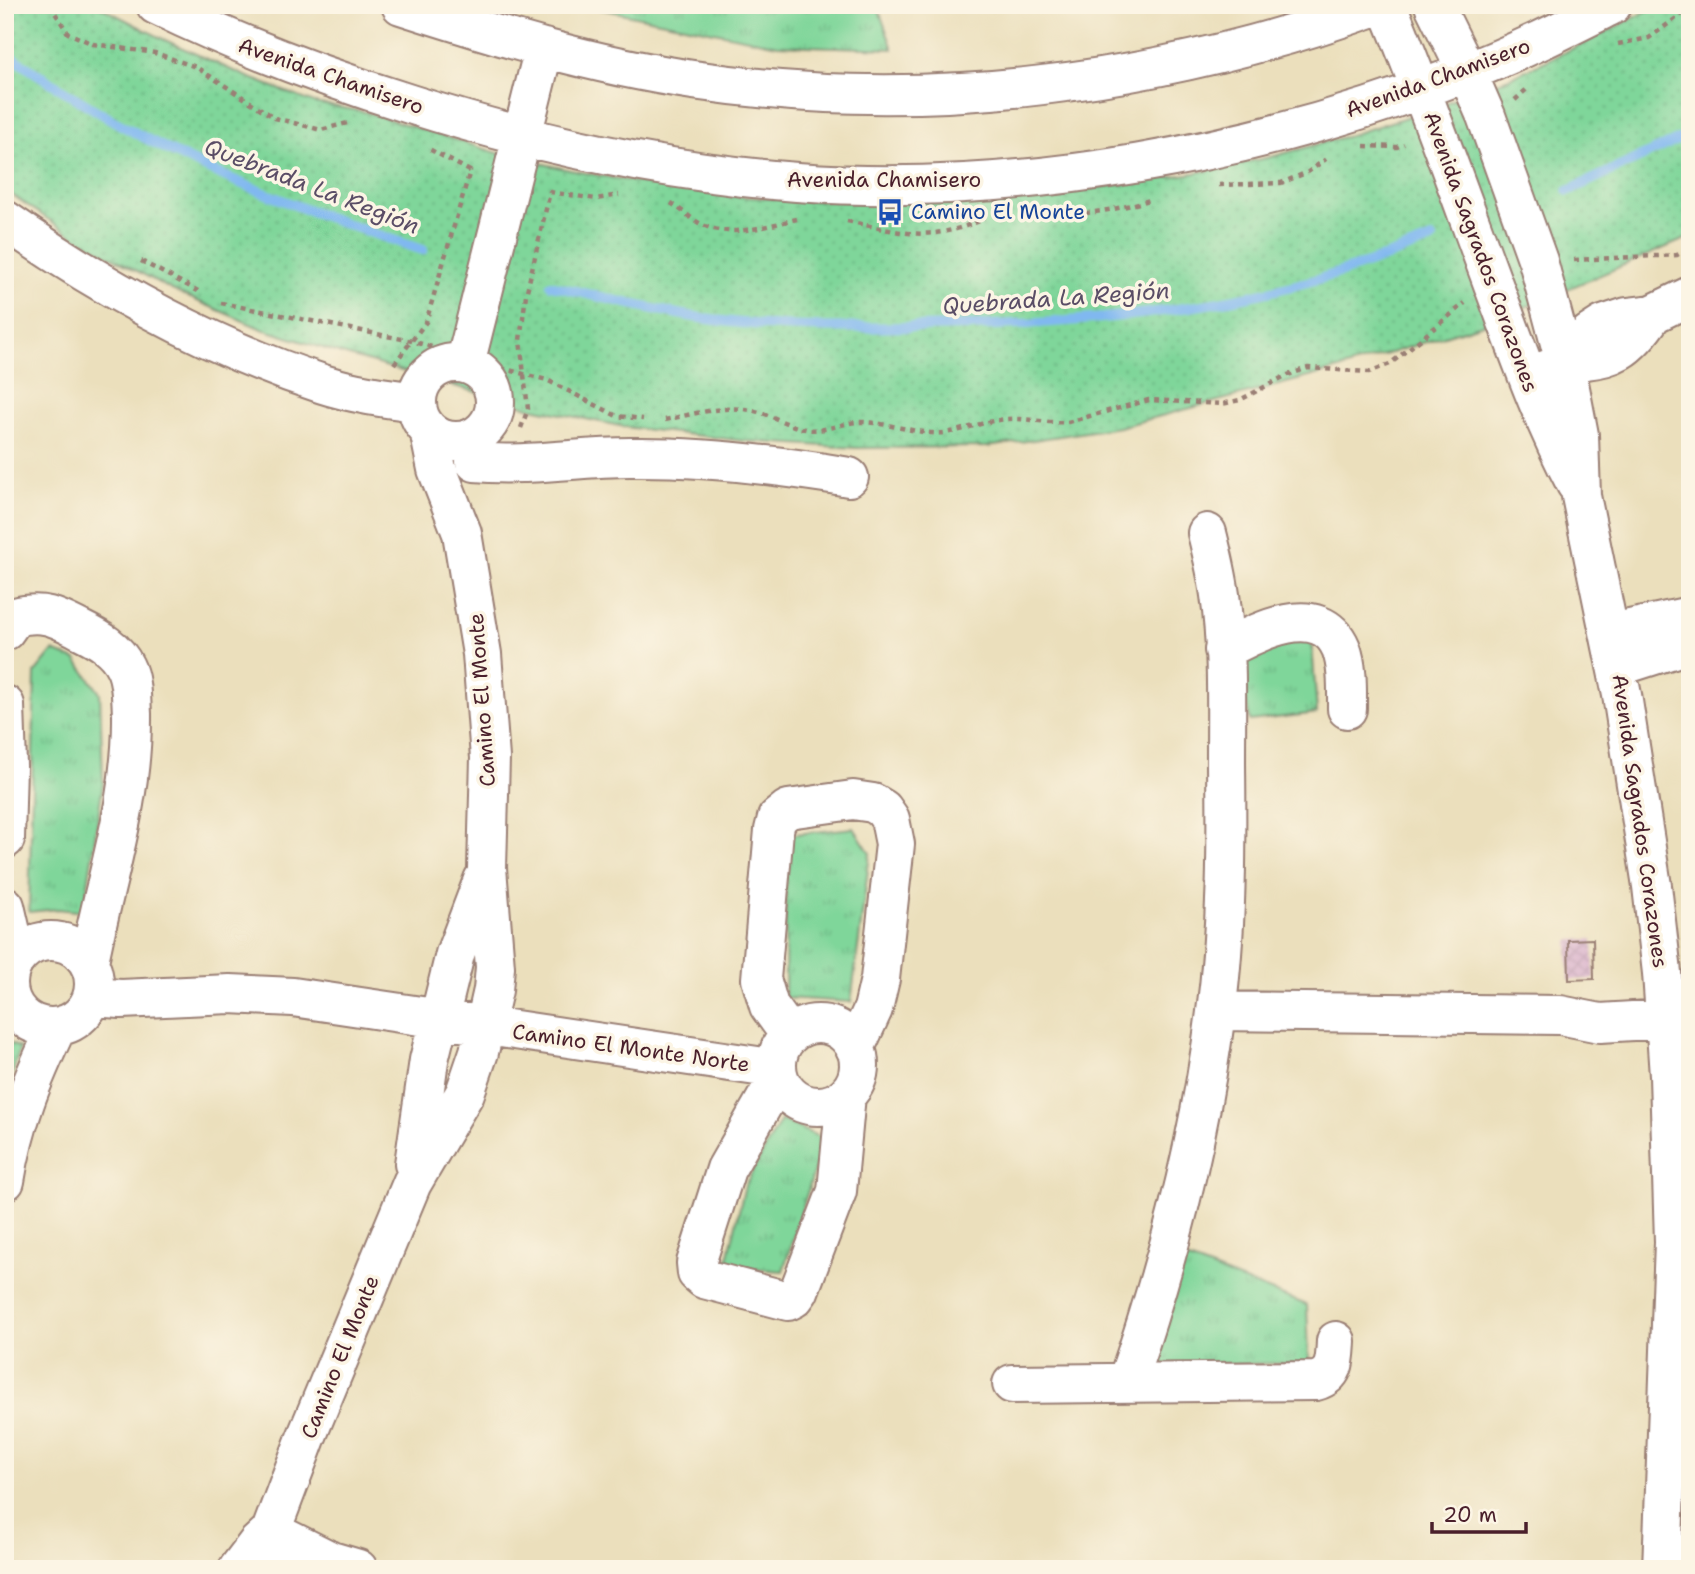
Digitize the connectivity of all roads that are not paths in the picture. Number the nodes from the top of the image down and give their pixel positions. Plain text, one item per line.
1 (156, 5) edge
2 (401, 5) edge
3 (1379, 5) edge
4 (1387, 5) edge
5 (1434, 5) edge
6 (1612, 5) edge
7 (544, 48) junction
8 (1467, 72) junction
9 (1422, 89) junction
10 (521, 138) junction
11 (5, 220) edge
12 (1690, 296) edge
13 (466, 361) junction
14 (1565, 362) junction
15 (1527, 377) junction
16 (423, 416) junction
17 (488, 452) junction
18 (849, 477) dead end
19 (1581, 495) junction
20 (462, 533) junction
21 (1207, 533) dead end
22 (1690, 616) edge
23 (5, 631) edge
24 (1690, 637) edge
25 (1224, 650) junction
26 (1614, 650) junction
27 (5, 705) edge
28 (1347, 709) dead end
29 (5, 839) edge
30 (487, 868) junction
31 (5, 906) edge
32 (17, 958) junction
33 (1672, 971) edge
34 (90, 980) junction
35 (9, 1003) edge
36 (1216, 1011) junction
37 (439, 1020) junction
38 (486, 1026) junction
39 (57, 1027) junction
40 (855, 1048) junction
41 (781, 1060) junction
42 (846, 1096) junction
43 (5, 1181) edge
44 (412, 1183) junction
45 (1682, 1258) edge
46 (1336, 1341) dead end
47 (1127, 1382) junction
48 (1012, 1384) dead end
49 (271, 1531) junction
50 (1671, 1565) edge
51 (238, 1569) edge
52 (271, 1569) edge
53 (358, 1569) edge

1 - 10 street, Avenida Chamisero
2 - 7 street
3 - 7 street
4 - 9 street, Avenida Sagrados Corazones
5 - 8 street, Avenida Sagrados Corazones
6 - 8 street, Avenida Chamisero
7 - 10 street
8 - 9 street, Avenida Chamisero
8 - 14 street, Avenida Sagrados Corazones
9 - 10 street, Avenida Chamisero
9 - 15 street, Avenida Sagrados Corazones
10 - 13 street
11 - 16 street
12 - 14 street
13 - 16 street
13 - 17 street, Camino El Monte
14 - 15 street
14 - 19 street, Avenida Sagrados Corazones
15 - 19 street, Avenida Sagrados Corazones
16 - 17 street
16 - 20 street, Camino El Monte
17 - 18 street
17 - 20 street, Camino El Monte
19 - 26 street, Avenida Sagrados Corazones
20 - 30 street, Camino El Monte
21 - 25 street
22 - 26 street
23 - 34 street
24 - 26 street
25 - 28 street
25 - 36 street
26 - 33 street, Avenida Sagrados Corazones
27 - 29 street
30 - 37 street, Camino El Monte
30 - 38 street, Camino El Monte
31 - 32 street
32 - 34 street
32 - 35 street
33 - 36 street
33 - 45 street, Avenida Sagrados Corazones
34 - 37 street, Camino El Monte Norte
34 - 39 street
35 - 39 street
36 - 47 street
37 - 38 street, Camino El Monte Norte
37 - 44 street, Camino El Monte
38 - 41 street, Camino El Monte Norte
38 - 44 street, Camino El Monte
39 - 43 street
40 - 41 street, Camino El Monte Norte
40 - 41 street, Camino El Monte Norte
40 - 42 street, Camino El Monte Norte
41 - 42 street, Camino El Monte Norte
41 - 42 street, Camino El Monte Norte
44 - 49 street, Camino El Monte
45 - 50 street, Avenida Sagrados Corazones
46 - 47 street
47 - 48 street
49 - 51 street, Camino El Monte
49 - 52 street, Camino El Monte
49 - 53 street

